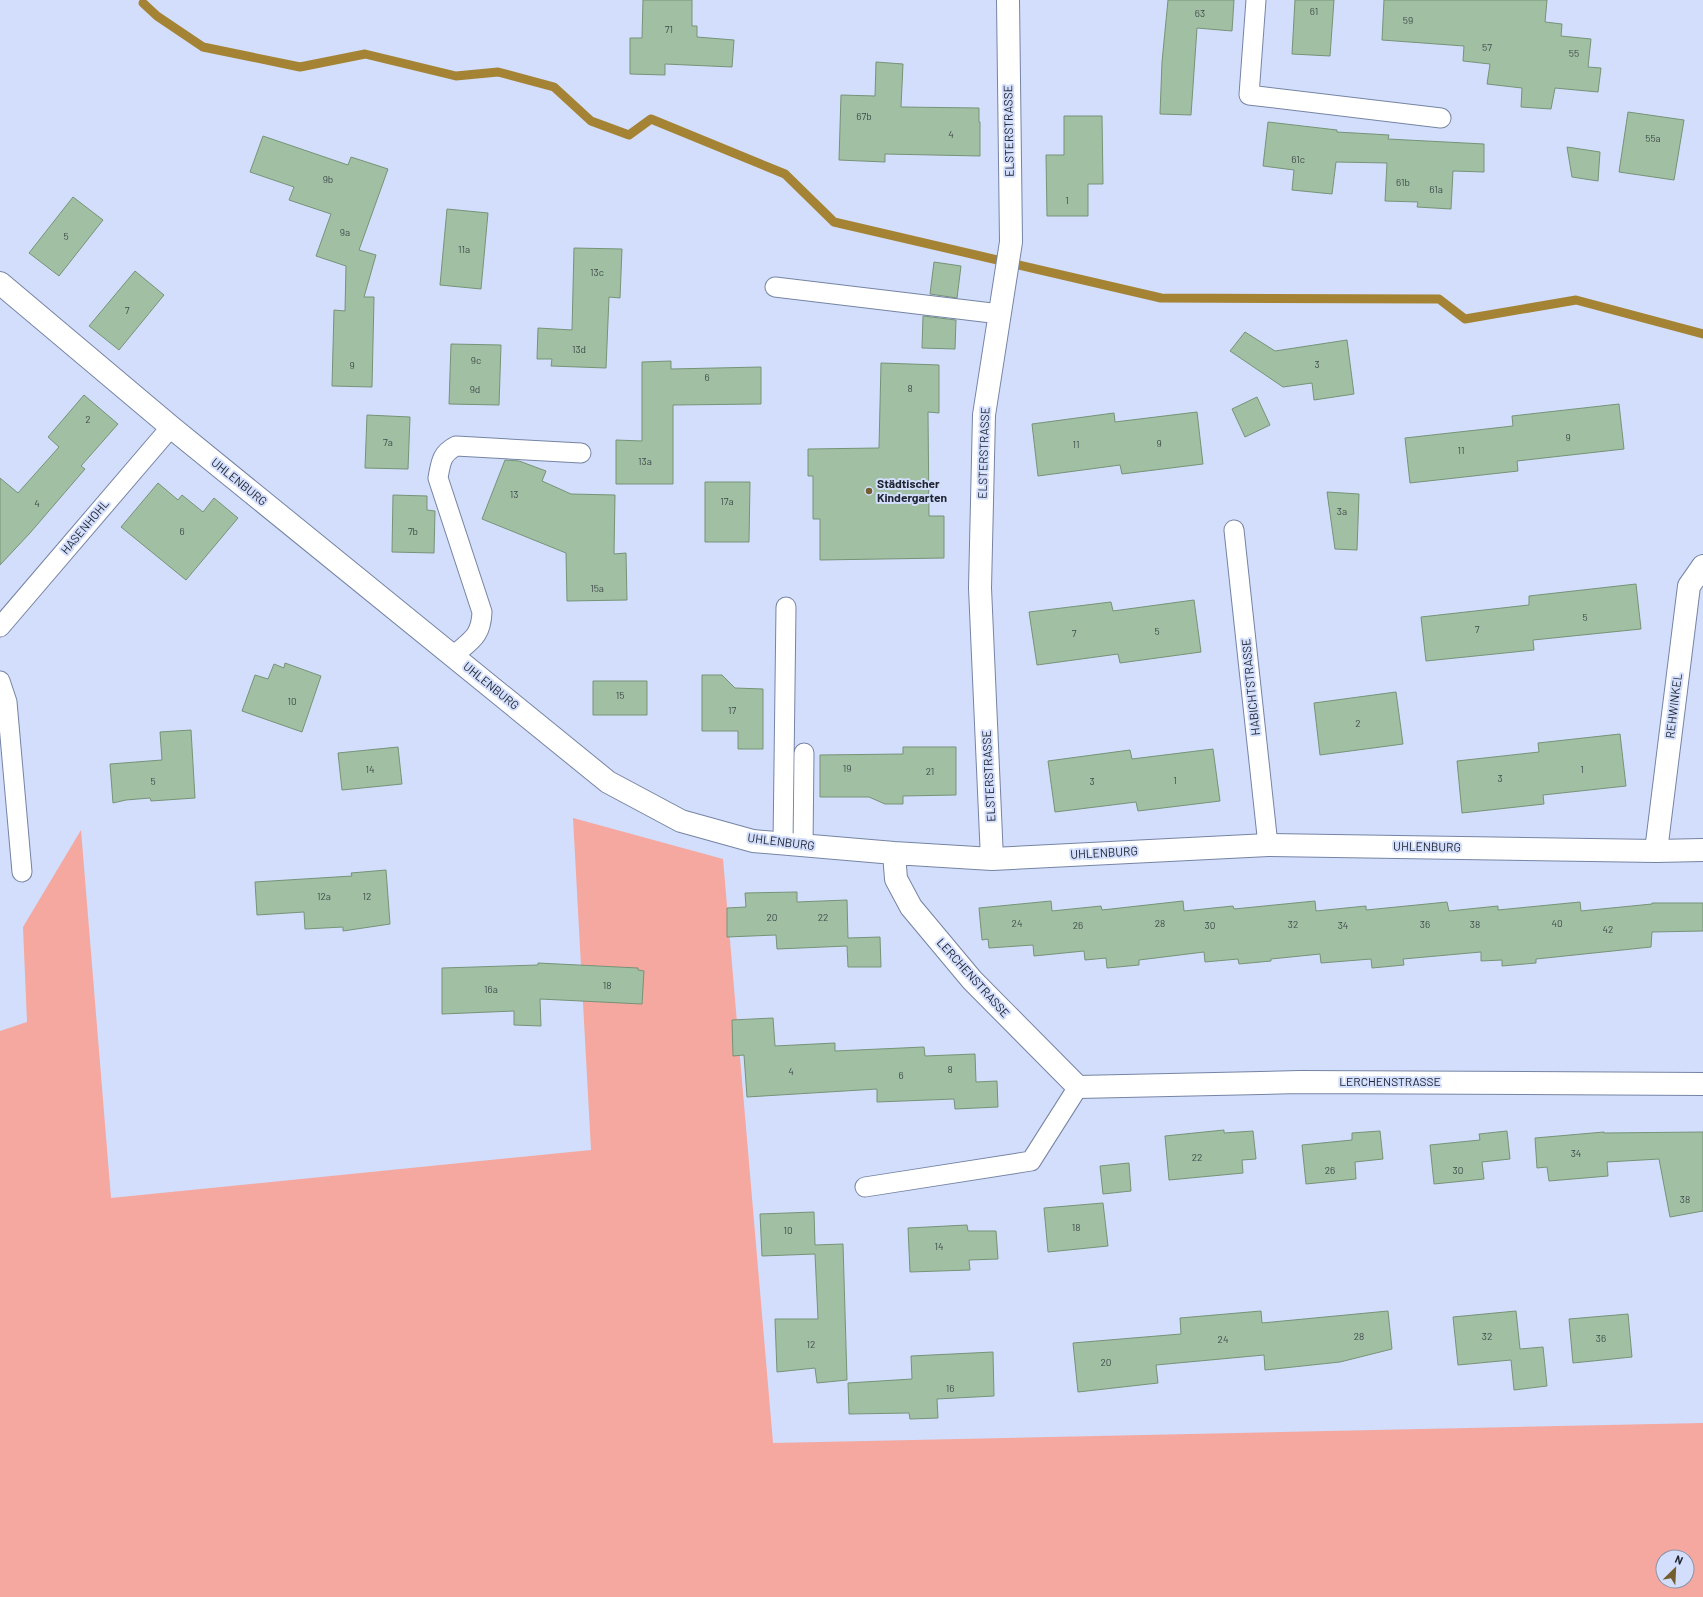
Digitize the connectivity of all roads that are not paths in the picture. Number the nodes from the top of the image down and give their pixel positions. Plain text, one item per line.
1 (1008, 0) edge
2 (1256, 0) edge
3 (1441, 118) dead end
4 (0, 283) edge
5 (775, 287) dead end
6 (1002, 304) junction
7 (171, 427) junction
8 (581, 453) dead end
9 (1234, 530) dead end
10 (1703, 566) edge
11 (786, 608) dead end
12 (0, 627) edge
13 (453, 656) junction
14 (0, 681) edge
15 (4, 704) edge
16 (804, 752) dead end
17 (793, 845) junction
18 (1268, 845) junction
19 (1703, 850) edge
20 (1656, 851) junction
21 (894, 853) junction
22 (992, 859) junction
23 (22, 872) dead end
24 (1703, 1084) edge
25 (1078, 1088) junction
26 (865, 1187) dead end

1 - 6 street, ELSTERSTRASSE
2 - 3 lane
4 - 7 street, UHLENBURG
5 - 6 lane
6 - 22 street, ELSTERSTRASSE
7 - 12 lane, HASENHOHL
7 - 13 street, UHLENBURG
8 - 13 lane
9 - 18 lane, HABICHTSTRASSE
10 - 20 street, REHWINKEL
11 - 17 lane
13 - 17 street, UHLENBURG
14 - 15 lane
15 - 23 lane
16 - 17 lane
17 - 21 street, UHLENBURG
18 - 20 street, UHLENBURG
18 - 22 street, UHLENBURG
19 - 20 street, UHLENBURG
21 - 22 street, UHLENBURG
21 - 25 street, LERCHENSTRASSE
24 - 25 street, LERCHENSTRASSE
25 - 26 lane

